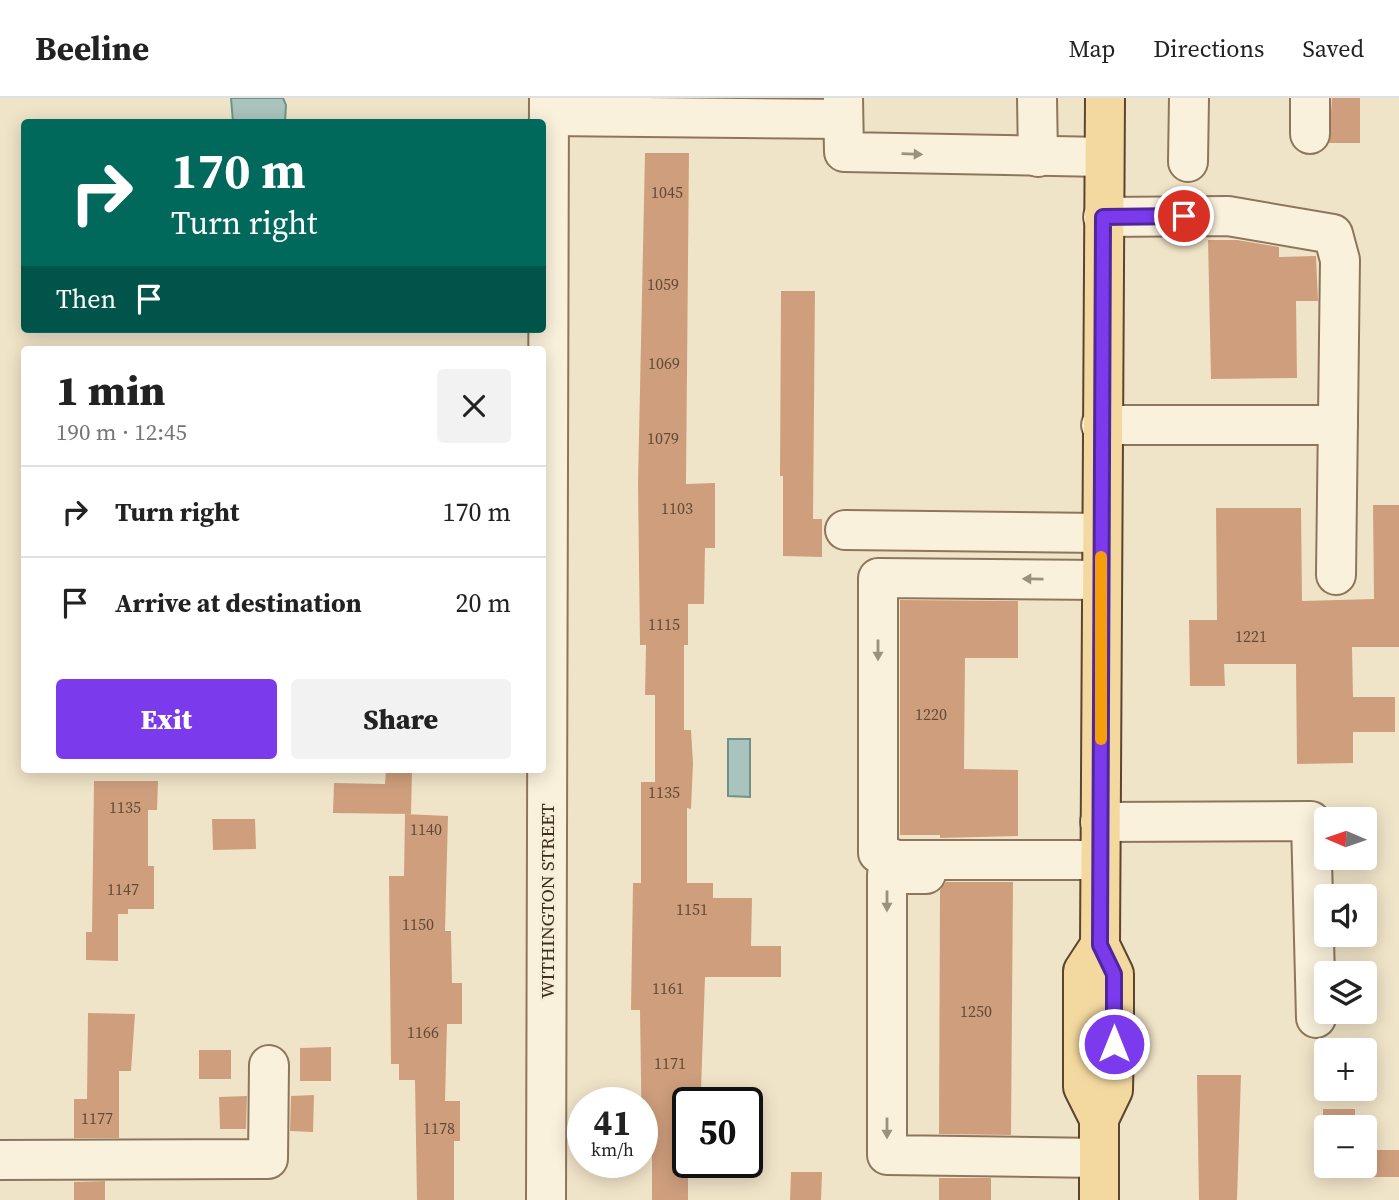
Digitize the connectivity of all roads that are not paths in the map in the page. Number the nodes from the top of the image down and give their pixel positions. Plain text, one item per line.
1 (1037, 98) edge
2 (1105, 98) edge
3 (1189, 98) edge
4 (549, 107) edge
5 (843, 109) edge
6 (1038, 157) junction
7 (1104, 157) junction
8 (1188, 162) dead end
9 (1103, 217) junction
10 (1101, 425) junction
11 (1338, 425) junction
12 (845, 530) dead end
13 (1101, 533) junction
14 (1336, 575) dead end
15 (1101, 580) junction
16 (1100, 822) junction
17 (1100, 868) junction
18 (1315, 961) edge
19 (269, 1065) dead end
20 (1099, 1158) junction
21 (0, 1160) edge
22 (546, 1200) edge
23 (1099, 1200) edge

1 - 6 street
2 - 7 main road
3 - 8 street
4 - 5 street
4 - 22 street, WITHINGTON STREET
5 -> 6 street
6 - 7 street
7 - 9 main road
9 - 10 main road
9 - 11 street
10 - 11 street
10 - 13 main road
11 - 14 street
12 - 13 street
13 - 15 main road
15 - 16 main road
15 -> 17 street
16 - 17 main road
16 - 18 street
17 - 20 main road
17 -> 20 street
19 - 21 street
20 - 23 main road

